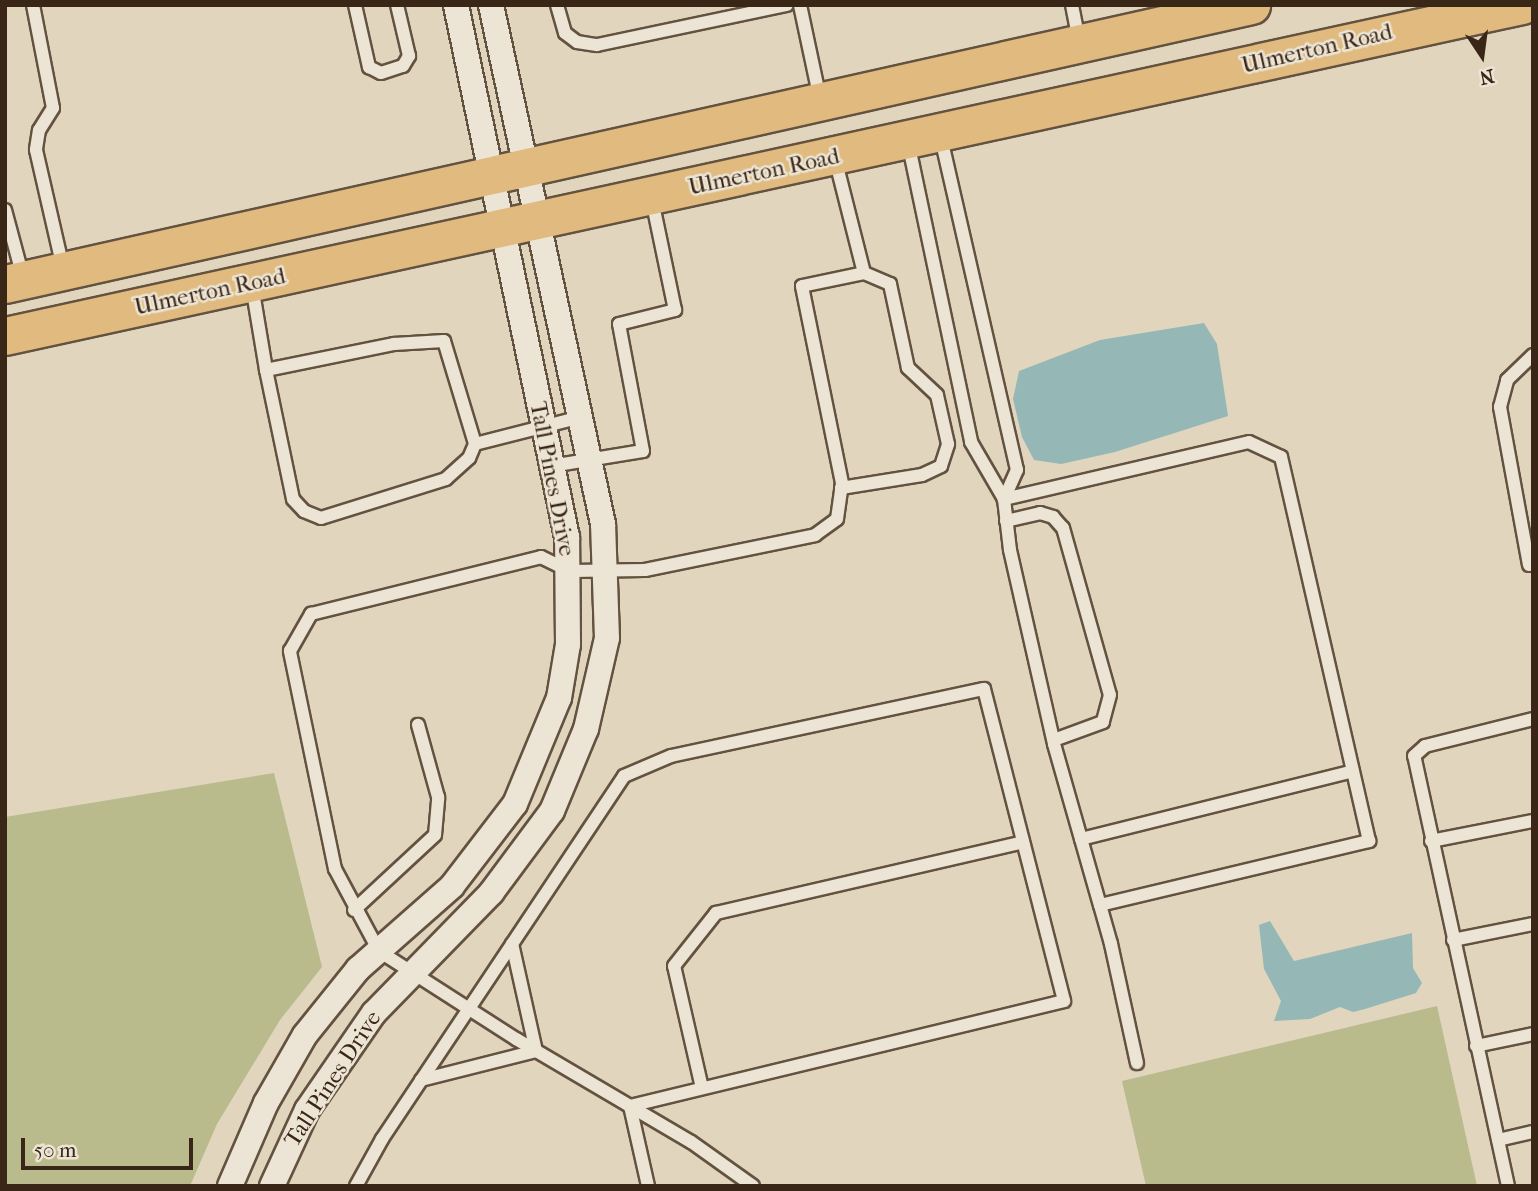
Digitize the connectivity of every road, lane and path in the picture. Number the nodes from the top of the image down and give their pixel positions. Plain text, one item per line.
1 (33, 5) edge
2 (355, 5) edge
3 (397, 5) edge
4 (456, 5) edge
5 (491, 5) edge
6 (557, 5) edge
7 (787, 5) edge
8 (800, 5) edge
9 (1072, 5) edge
10 (1251, 5) edge
11 (1522, 5) edge
12 (1178, 13) edge
13 (1080, 44) junction
14 (820, 103) junction
15 (924, 139) junction
16 (835, 157) junction
17 (530, 169) junction
18 (493, 177) junction
19 (651, 196) junction
20 (5, 210) edge
21 (540, 220) junction
22 (500, 229) junction
23 (64, 271) junction
24 (864, 273) junction
25 (14, 282) edge
26 (251, 283) junction
27 (5, 336) edge
28 (1533, 355) edge
29 (266, 370) junction
30 (581, 417) junction
31 (543, 428) junction
32 (475, 444) junction
33 (590, 459) junction
34 (551, 466) junction
35 (841, 488) junction
36 (1004, 499) junction
37 (1006, 521) junction
38 (1529, 565) dead end
39 (606, 570) junction
40 (570, 571) junction
41 (1533, 719) edge
42 (418, 725) dead end
43 (1054, 740) junction
44 (1353, 771) junction
45 (1533, 821) edge
46 (1081, 839) junction
47 (1431, 841) junction
48 (1023, 842) junction
49 (1100, 905) junction
50 (354, 909) junction
51 (1533, 924) edge
52 (1453, 940) junction
53 (512, 944) junction
54 (379, 950) junction
55 (412, 973) junction
56 (468, 1009) junction
57 (1533, 1034) edge
58 (1476, 1046) junction
59 (536, 1051) junction
60 (1137, 1063) dead end
61 (421, 1080) junction
62 (702, 1088) junction
63 (629, 1106) junction
64 (1533, 1132) edge
65 (1498, 1140) junction
66 (738, 1180) edge
67 (644, 1185) edge
68 (230, 1186) edge
69 (272, 1186) edge
70 (356, 1186) edge
71 (753, 1186) edge
72 (1508, 1186) edge

1 - 23 lane
2 - 3 lane
4 - 18 street, Tall Pines Drive
5 - 17 street, Tall Pines Drive
6 - 7 lane
8 - 14 lane
9 - 13 lane
10 - 12 main road
11 - 15 main road, Ulmerton Road
12 - 13 main road
13 - 14 main road
14 - 17 main road
15 - 16 main road, Ulmerton Road
15 - 36 lane
15 - 36 lane
16 - 19 main road, Ulmerton Road
16 - 24 lane
17 - 18 main road
17 - 21 street, Tall Pines Drive
18 - 22 street, Tall Pines Drive
18 - 23 main road
19 - 21 main road, Ulmerton Road
19 - 33 lane
20 - 25 lane
21 - 22 main road, Ulmerton Road
21 - 30 street, Tall Pines Drive
22 - 26 main road, Ulmerton Road
22 - 31 street, Tall Pines Drive
23 - 25 main road
24 - 35 lane
24 - 35 lane
26 - 27 main road, Ulmerton Road
26 - 29 lane
28 - 38 lane
29 - 32 lane
29 - 32 lane
30 - 31 lane
30 - 33 street, Tall Pines Drive
31 - 32 lane
31 - 34 street, Tall Pines Drive
33 - 34 lane
33 - 39 street, Tall Pines Drive
34 - 40 street, Tall Pines Drive
35 - 39 lane
36 - 37 lane
36 - 44 lane
37 - 43 lane
37 - 43 lane
39 - 40 lane
39 - 55 street, Tall Pines Drive
40 - 50 lane
40 - 54 street, Tall Pines Drive
41 - 47 lane
42 - 50 lane
43 - 46 lane
44 - 46 lane
44 - 49 lane
45 - 47 lane
46 - 49 lane
47 - 52 lane
48 - 53 lane
48 - 62 lane
48 - 62 lane
49 - 60 lane
50 - 54 lane
51 - 52 lane
52 - 58 lane
53 - 56 lane
53 - 59 lane
54 - 55 lane
54 - 68 street, Tall Pines Drive
55 - 56 lane
55 - 69 street, Tall Pines Drive
56 - 59 lane
56 - 61 lane
57 - 58 lane
58 - 65 lane
59 - 61 lane
59 - 63 lane
61 - 70 lane
62 - 63 lane
63 - 66 lane
63 - 67 lane
64 - 65 lane
65 - 72 lane
66 - 71 lane

